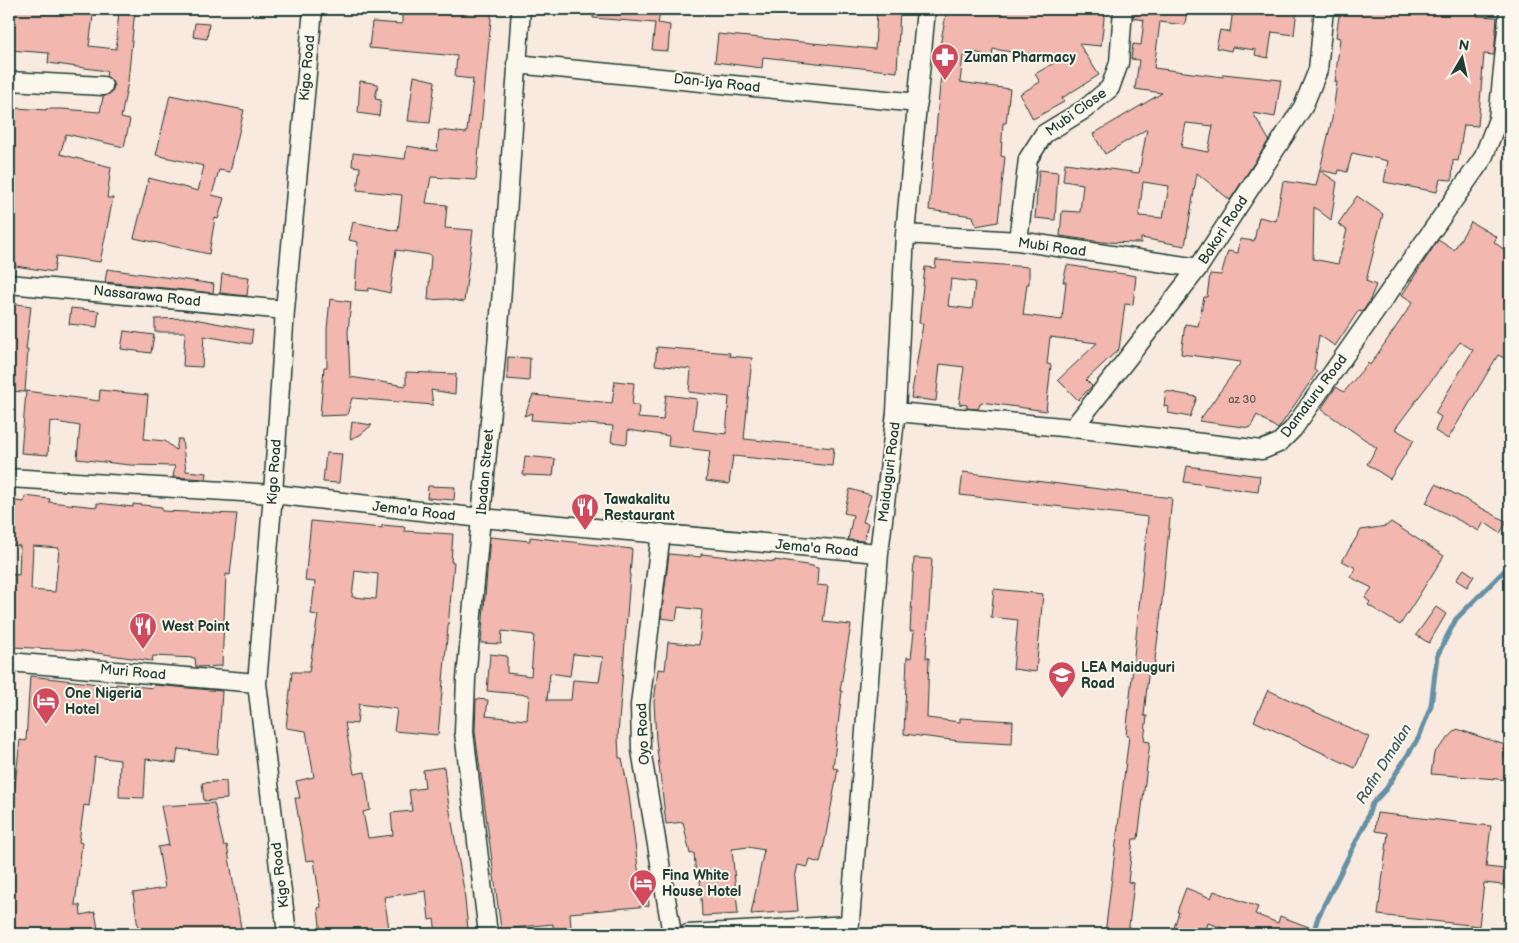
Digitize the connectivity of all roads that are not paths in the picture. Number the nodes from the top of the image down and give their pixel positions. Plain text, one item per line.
1 (313, 9) edge
2 (521, 9) edge
3 (926, 9) edge
4 (1123, 9) edge
5 (1324, 9) edge
6 (1509, 9) edge
7 (516, 64) junction
8 (9, 81) edge
9 (103, 86) dead end
10 (918, 103) junction
11 (906, 234) junction
12 (1018, 241) junction
13 (1198, 268) junction
14 (9, 284) edge
15 (285, 310) junction
16 (896, 412) junction
17 (1073, 428) junction
18 (9, 478) edge
19 (273, 494) junction
20 (481, 518) junction
21 (661, 533) junction
22 (879, 554) junction
23 (9, 662) edge
24 (258, 683) junction
25 (849, 930) edge
26 (287, 934) edge
27 (488, 934) edge
28 (672, 934) edge
29 (688, 934) edge

1 - 15 street, Kigo Road
2 - 7 street, Ibadan Street
3 - 10 street, Maiduguri Road
4 - 12 street, Mubi Close
5 - 13 street, Bakori Road
6 - 17 street, Damaturu Road
7 - 10 street, Dan-Iya Road
7 - 20 street, Ibadan Street
8 - 9 street
10 - 11 street, Maiduguri Road
11 - 12 street, Mubi Road
11 - 16 street, Maiduguri Road
12 - 13 street, Mubi Road
13 - 17 street, Bakori Road
14 - 15 street, Nassarawa Road
15 - 19 street, Kigo Road
16 - 17 street, Damaturu Road
16 - 22 street, Maiduguri Road
18 - 19 street, Jema'a Road
19 - 20 street, Jema'a Road
19 - 24 street, Kigo Road
20 - 21 street, Jema'a Road
20 - 27 street, Ibadan Street
21 - 22 street, Jema'a Road
21 - 28 street, Oyo Road
22 - 25 street, Maiduguri Road
23 - 24 street, Muri Road
24 - 26 street, Kigo Road
25 - 29 street

